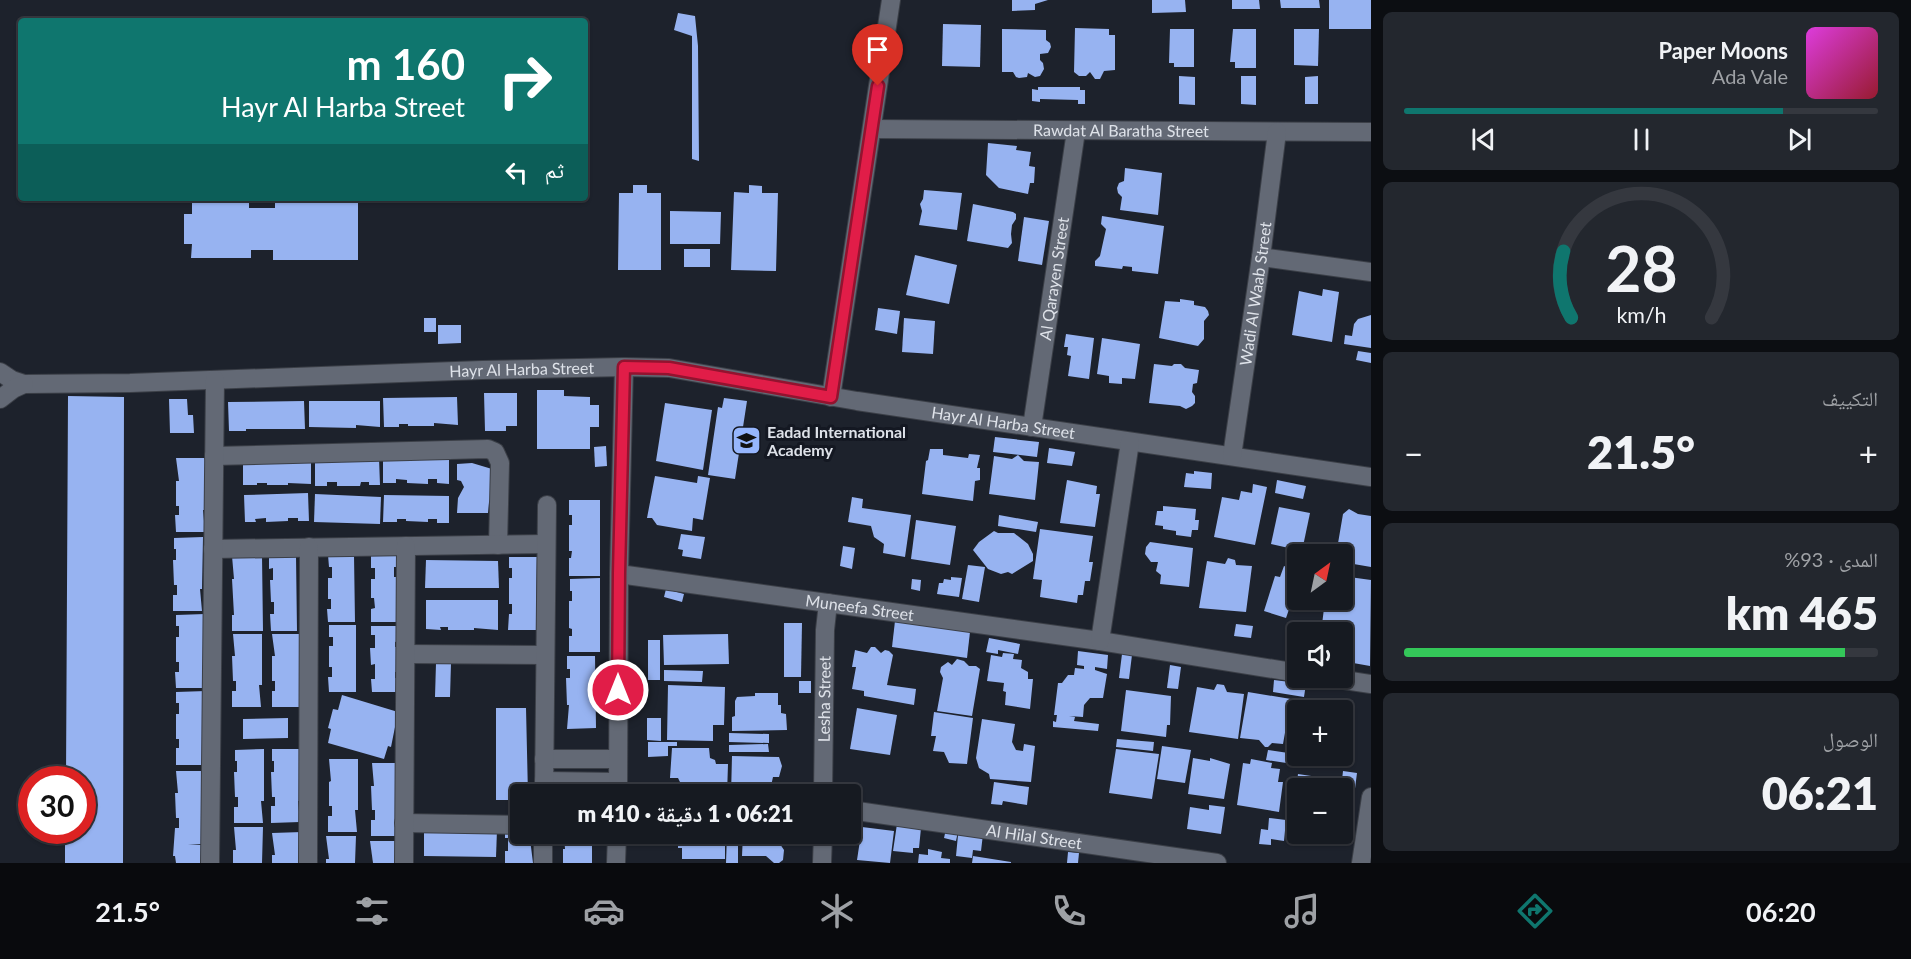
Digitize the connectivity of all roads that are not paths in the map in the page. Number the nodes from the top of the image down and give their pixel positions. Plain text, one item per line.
1 (891, 0) edge
2 (872, 129) junction
3 (1076, 131) junction
4 (1277, 132) junction
5 (1371, 132) edge
6 (1261, 257) junction
7 (1371, 272) edge
8 (624, 367) junction
9 (0, 372) edge
10 (215, 380) junction
11 (24, 384) junction
12 (831, 397) junction
13 (0, 399) edge
14 (1032, 427) junction
15 (1130, 442) junction
16 (214, 456) junction
17 (1232, 456) junction
18 (1371, 477) edge
19 (547, 505) dead end
20 (546, 544) junction
21 (498, 545) junction
22 (406, 546) junction
23 (309, 548) junction
24 (213, 549) junction
25 (619, 573) junction
26 (828, 603) junction
27 (1100, 641) junction
28 (406, 654) junction
29 (545, 655) junction
30 (1287, 671) edge
31 (1353, 681) edge
32 (1371, 684) edge
33 (544, 759) junction
34 (618, 759) junction
35 (544, 784) edge
36 (618, 784) edge
37 (823, 784) edge
38 (1371, 797) edge
39 (861, 812) edge
40 (404, 824) junction
41 (510, 825) edge
42 (543, 844) edge
43 (617, 844) edge
44 (823, 844) edge
45 (210, 863) edge
46 (308, 863) edge
47 (404, 863) edge
48 (543, 863) edge
49 (616, 863) edge
50 (822, 863) edge
51 (1217, 863) edge
52 (1361, 863) edge

1 - 2 street
2 - 3 street, Rawdat Al Baratha Street
2 - 12 street
3 - 4 street, Rawdat Al Baratha Street
3 - 14 street, Al Qarayen Street
4 - 5 street, Rawdat Al Baratha Street
4 - 6 street, Wadi Al Waab Street
6 - 7 street
6 - 17 street, Wadi Al Waab Street
8 - 10 street, Hayr Al Harba Street
8 - 12 street, Hayr Al Harba Street
8 - 25 street
9 - 11 street, Hayr Al Harba Street
10 - 11 street, Hayr Al Harba Street
10 - 16 street
11 - 13 street
12 - 14 street, Hayr Al Harba Street
14 - 15 street, Hayr Al Harba Street
15 - 17 street, Hayr Al Harba Street
15 - 27 street
16 - 21 street
16 - 24 street
17 - 18 street, Hayr Al Harba Street
19 - 20 street
20 - 21 street
20 - 29 street
21 - 22 street
22 - 23 street
22 - 28 street
23 - 24 street
23 - 46 street
24 - 45 street
25 - 26 street, Muneefa Street
25 - 34 street
26 - 27 street, Muneefa Street
26 - 37 street, Lesha Street
27 - 30 street, Muneefa Street
28 - 29 street
28 - 40 street
29 - 33 street
31 - 32 street
33 - 34 street
33 - 35 street
34 - 36 street
38 - 52 street
39 - 51 street, Al Hilal Street
40 - 41 street
40 - 47 street
42 - 48 street
43 - 49 street
44 - 50 street

